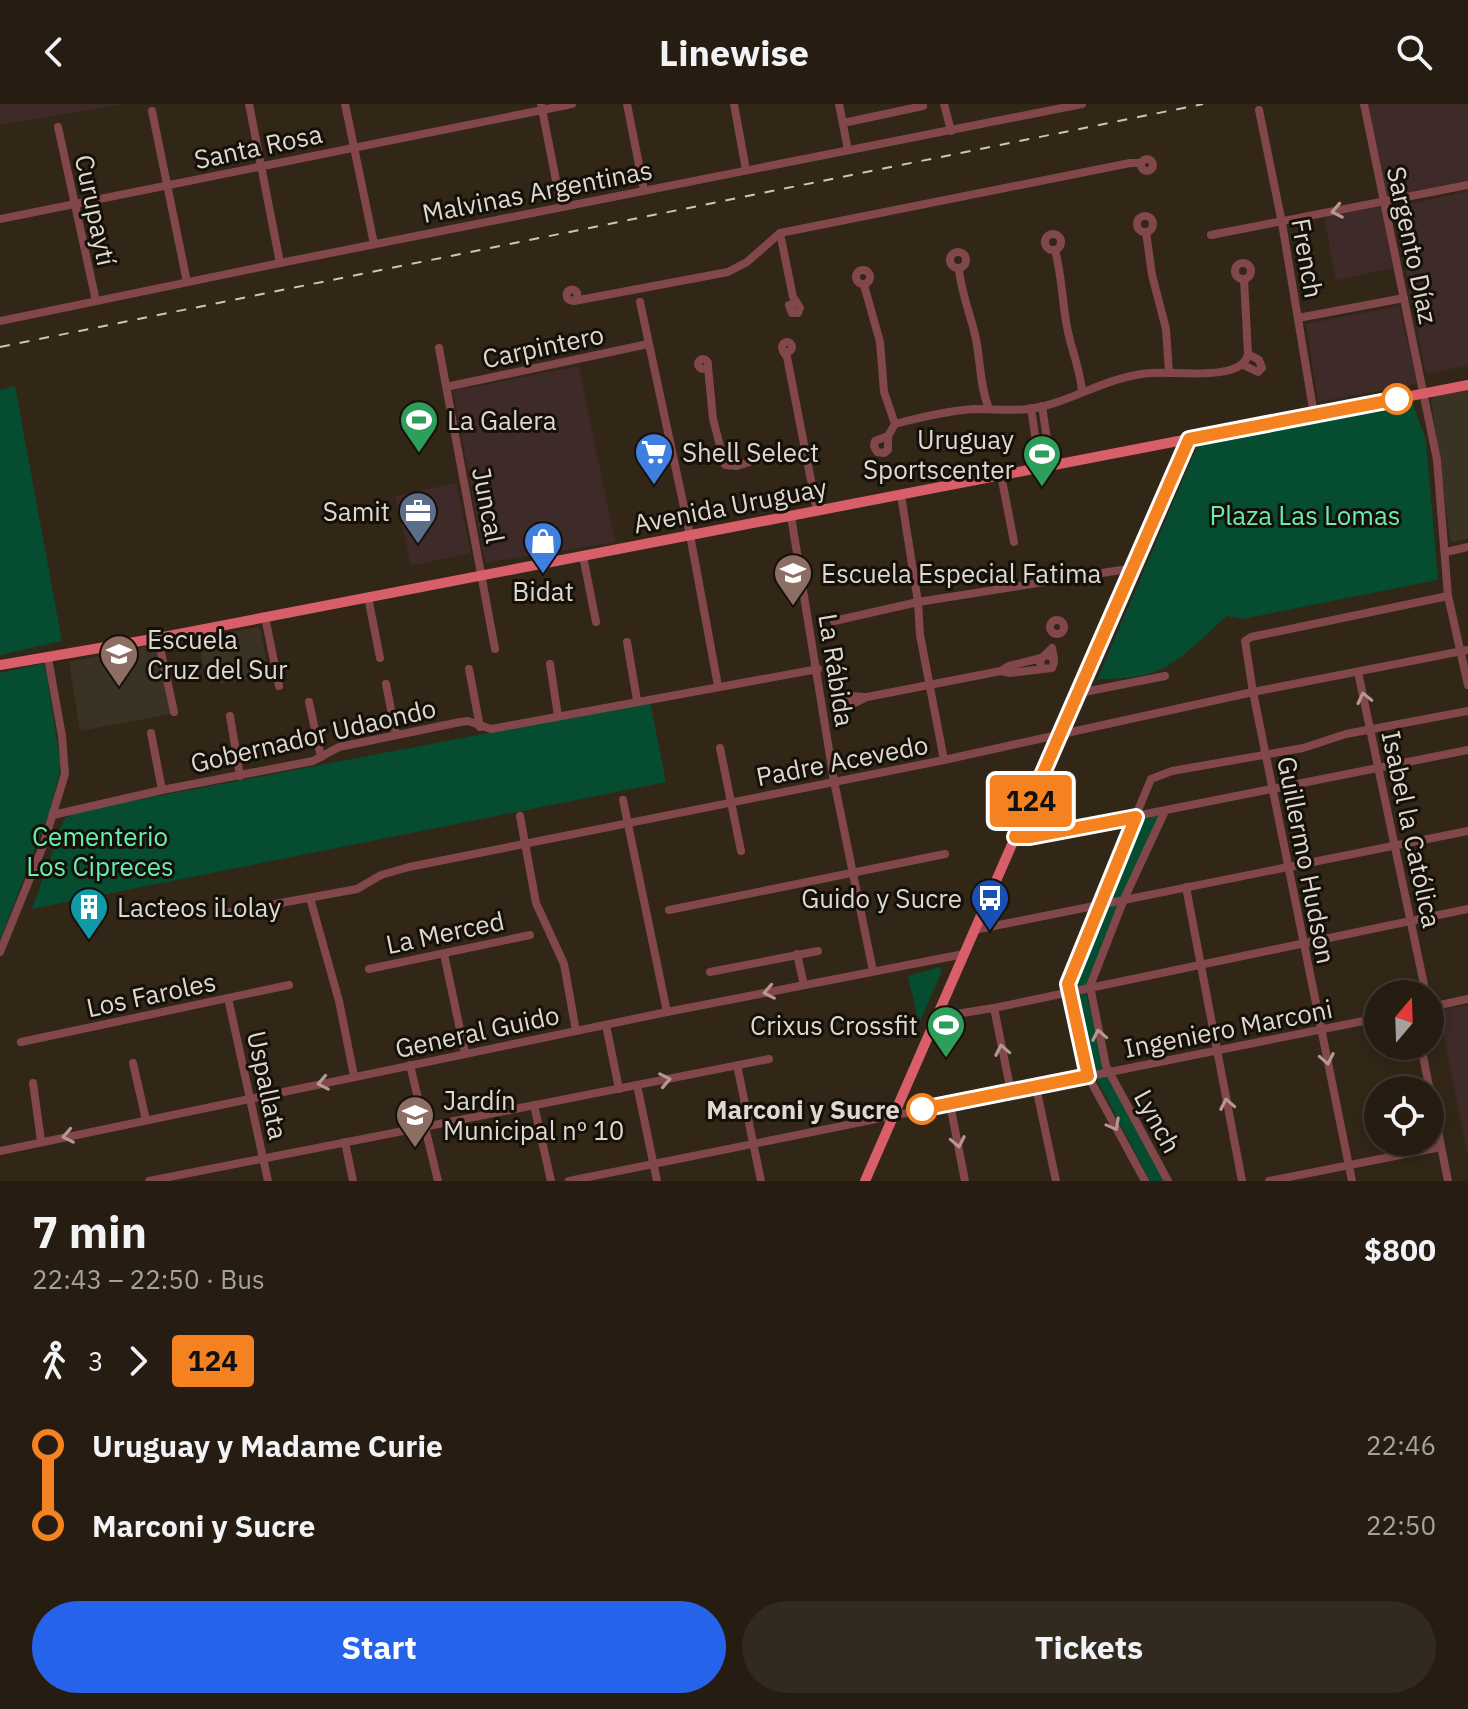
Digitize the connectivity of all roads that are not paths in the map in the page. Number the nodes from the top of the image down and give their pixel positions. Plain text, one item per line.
1 (249, 104) edge
2 (345, 104) edge
3 (572, 104) edge
4 (627, 104) edge
5 (734, 104) edge
6 (839, 104) edge
7 (944, 104) edge
8 (1082, 104) edge
9 (1364, 104) edge
10 (923, 106) dead end
11 (541, 107) edge
12 (1037, 109) edge
13 (1259, 110) dead end
14 (152, 111) dead end
15 (843, 123) junction
16 (58, 127) dead end
17 (951, 131) junction
18 (354, 147) junction
19 (848, 150) junction
20 (1141, 163) dead end
21 (261, 166) junction
22 (746, 170) junction
23 (167, 185) junction
24 (1468, 185) edge
25 (644, 190) junction
26 (1383, 202) junction
27 (75, 204) junction
28 (561, 206) junction
29 (0, 219) edge
30 (1282, 223) junction
31 (1146, 232) dead end
32 (780, 233) junction
33 (1211, 235) dead end
34 (374, 244) junction
35 (783, 249) junction
36 (1055, 250) dead end
37 (758, 253) junction
38 (280, 263) junction
39 (959, 269) dead end
40 (1244, 279) dead end
41 (187, 282) junction
42 (864, 285) dead end
43 (646, 287) junction
44 (631, 289) junction
45 (578, 297) dead end
46 (1404, 298) junction
47 (96, 301) junction
48 (793, 301) dead end
49 (640, 302) junction
50 (1298, 318) junction
51 (0, 321) edge
52 (648, 344) junction
53 (439, 348) dead end
54 (786, 353) dead end
55 (1248, 354) junction
56 (1243, 365) junction
57 (705, 370) dead end
58 (1169, 373) junction
59 (1468, 385) edge
60 (446, 387) junction
61 (1082, 391) junction
62 (1424, 393) junction
63 (1042, 406) junction
64 (1031, 408) junction
65 (989, 409) junction
66 (1314, 415) junction
67 (895, 424) junction
68 (888, 436) dead end
69 (1189, 439) junction
70 (806, 454) junction
71 (1046, 467) junction
72 (1001, 475) junction
73 (901, 495) junction
74 (817, 511) junction
75 (791, 516) junction
76 (690, 535) junction
77 (1014, 542) dead end
78 (1468, 547) edge
79 (1446, 552) junction
80 (583, 556) junction
81 (1134, 568) junction
82 (482, 575) junction
83 (1448, 596) junction
84 (368, 597) junction
85 (918, 602) junction
86 (265, 617) junction
87 (834, 621) dead end
88 (596, 622) dead end
89 (158, 638) junction
90 (627, 642) dead end
91 (495, 649) dead end
92 (1464, 651) edge
93 (48, 658) junction
94 (380, 658) dead end
95 (550, 664) dead end
96 (0, 665) edge
97 (469, 669) dead end
98 (818, 669) junction
99 (1001, 671) junction
100 (1358, 672) junction
101 (1165, 676) dead end
102 (386, 684) dead end
103 (929, 685) junction
104 (1468, 685) edge
105 (279, 686) dead end
106 (718, 686) junction
107 (1253, 692) junction
108 (1079, 693) junction
109 (637, 700) junction
110 (850, 700) dead end
111 (309, 702) dead end
112 (1468, 711) edge
113 (174, 712) dead end
114 (230, 716) dead end
115 (558, 716) junction
116 (480, 727) junction
117 (1372, 730) junction
118 (151, 733) dead end
119 (1061, 734) junction
120 (396, 735) junction
121 (720, 748) dead end
122 (1468, 750) edge
123 (1266, 756) junction
124 (321, 757) junction
125 (944, 760) junction
126 (1380, 768) junction
127 (240, 776) junction
128 (834, 781) junction
129 (162, 790) junction
130 (1273, 790) junction
131 (623, 800) dead end
132 (731, 802) junction
133 (1165, 811) junction
134 (53, 815) junction
135 (520, 816) dead end
136 (1136, 817) junction
137 (627, 824) junction
138 (1468, 831) edge
139 (1015, 837) junction
140 (524, 845) junction
141 (1395, 845) junction
142 (741, 851) dead end
143 (945, 854) dead end
144 (1288, 867) junction
145 (853, 874) junction
146 (1186, 887) junction
147 (310, 898) junction
148 (1124, 899) junction
149 (1099, 904) junction
150 (1468, 909) edge
151 (669, 910) dead end
152 (226, 913) dead end
153 (1411, 921) junction
154 (974, 930) junction
155 (530, 935) dead end
156 (1304, 943) junction
157 (818, 951) dead end
158 (0, 952) edge
159 (444, 954) junction
160 (797, 954) junction
161 (964, 954) junction
162 (1200, 964) junction
163 (369, 969) dead end
164 (873, 971) junction
165 (710, 972) dead end
166 (1423, 980) edge
167 (289, 985) dead end
168 (804, 985) junction
169 (1090, 988) junction
170 (1068, 993) junction
171 (228, 998) junction
172 (1468, 999) edge
173 (1444, 1004) edge
174 (994, 1008) junction
175 (667, 1012) junction
176 (937, 1017) junction
177 (1364, 1021) edge
178 (606, 1025) junction
179 (1321, 1030) junction
180 (576, 1031) junction
181 (21, 1042) dead end
182 (1217, 1051) junction
183 (465, 1053) junction
184 (769, 1059) dead end
185 (133, 1063) dead end
186 (410, 1065) junction
187 (737, 1065) junction
188 (1108, 1072) junction
189 (354, 1076) junction
190 (1088, 1076) junction
191 (33, 1083) dead end
192 (637, 1085) junction
193 (1036, 1087) junction
194 (619, 1089) junction
195 (1011, 1092) junction
196 (250, 1097) junction
197 (950, 1104) junction
198 (534, 1105) junction
199 (893, 1114) junction
200 (146, 1120) junction
201 (425, 1125) junction
202 (41, 1141) junction
203 (345, 1142) junction
204 (753, 1144) junction
205 (0, 1151) edge
206 (1395, 1156) edge
207 (1443, 1156) edge
208 (263, 1159) junction
209 (654, 1163) junction
210 (1349, 1165) junction
211 (169, 1179) edge
212 (149, 1181) edge
213 (268, 1181) edge
214 (353, 1181) edge
215 (438, 1181) edge
216 (551, 1181) edge
217 (569, 1181) edge
218 (657, 1181) edge
219 (761, 1181) edge
220 (865, 1181) edge
221 (965, 1181) edge
222 (1056, 1181) edge
223 (1145, 1181) edge
224 (1168, 1181) edge
225 (1242, 1181) edge
226 (1269, 1181) edge
227 (1352, 1181) edge
228 (1448, 1181) edge

1 - 21 street
2 - 18 street
3 - 11 street, Santa Rosa
4 - 25 street
5 - 22 street
6 - 15 street
7 - 17 street
8 - 12 street, Malvinas Argentinas
9 - 26 street, Sargento Díaz
10 - 15 street
11 - 18 street, Santa Rosa
11 - 28 street
12 - 17 street, Malvinas Argentinas
13 - 30 street, French
14 - 23 street
15 - 19 street
16 - 27 street, Curupaytí
17 - 19 street, Malvinas Argentinas
18 - 21 street, Santa Rosa
18 - 34 street
19 - 22 street, Malvinas Argentinas
20 - 32 street
21 - 23 street, Santa Rosa
21 - 38 street
22 - 25 street, Malvinas Argentinas
23 - 27 street, Santa Rosa
23 - 41 street
24 - 26 street
25 - 28 street, Malvinas Argentinas
26 -> 30 street
26 - 46 street, Sargento Díaz
27 - 29 street, Santa Rosa
27 - 47 street, Curupaytí
28 - 34 street, Malvinas Argentinas
30 - 33 street
30 - 50 street, French
31 - 58 street
32 - 35 street
32 - 37 street
34 - 38 street, Malvinas Argentinas
35 - 37 street
35 - 48 street
36 - 61 street
37 - 43 street
38 - 41 street, Malvinas Argentinas
39 - 65 street
40 - 55 street
41 - 47 street, Malvinas Argentinas
42 - 67 street
43 - 44 street
43 - 49 street
44 - 45 street
44 - 49 street
46 - 50 street
46 - 62 street, Sargento Díaz
47 - 51 street, Malvinas Argentinas
49 - 52 street
50 - 66 street, French
52 - 60 street, Carpintero
52 - 76 street
53 - 60 street, Juncal
54 - 70 street
55 - 56 street
55 - 56 street
56 - 58 street
57 - 70 street
58 - 61 street
59 - 62 main road, Avenida Uruguay
60 - 82 street, Juncal
61 - 63 street
62 - 66 main road, Avenida Uruguay
62 - 79 street, Sargento Díaz
63 - 64 street
63 - 71 street
64 - 65 street
64 - 71 street
65 - 67 street
66 - 69 main road, Avenida Uruguay
67 - 68 street
69 - 71 main road, Avenida Uruguay
69 - 81 main road
70 - 74 street
71 - 72 main road, Avenida Uruguay
72 - 73 main road, Avenida Uruguay
72 - 77 street
73 - 74 main road, Avenida Uruguay
73 - 85 street
74 - 75 main road, Avenida Uruguay
75 - 76 main road, Avenida Uruguay
75 - 98 street, La Rábida
76 - 80 main road, Avenida Uruguay
76 - 106 street
78 - 79 street
79 - 83 street, Sargento Díaz
80 - 82 main road, Avenida Uruguay
80 - 88 street
81 - 85 street
81 - 108 main road
82 - 84 main road, Avenida Uruguay
82 - 91 street, Juncal
83 - 92 street, Sargento Díaz
83 - 107 street, Guillermo Hudson
84 - 86 main road, Avenida Uruguay
84 - 94 street
85 - 87 street
85 - 103 street
86 - 89 main road, Avenida Uruguay
86 - 105 street
89 - 93 main road, Avenida Uruguay
89 - 113 street
90 - 109 street
92 - 100 street, Padre Acevedo
92 - 104 street, Sargento Díaz
93 - 96 main road, Avenida Uruguay
93 - 134 street
95 - 115 street
97 - 116 street
98 - 106 street, Gobernador Udaondo
98 - 128 street, La Rábida
99 - 99 street
99 - 103 street
100 - 107 street, Padre Acevedo
117 -> 100 street, Isabel la Católica
101 - 108 street
102 - 120 street
103 - 110 street
103 - 125 street
106 - 109 street, Gobernador Udaondo
107 - 119 street, Padre Acevedo
107 - 123 street, Guillermo Hudson
108 - 119 main road
109 - 115 street, Gobernador Udaondo
111 - 124 street
112 - 117 street
114 - 127 street
115 - 116 street, Gobernador Udaondo
116 - 120 street, Gobernador Udaondo
117 - 123 street
117 - 126 street, Isabel la Católica
118 - 129 street
119 - 125 street, Padre Acevedo
119 - 139 main road
120 - 124 street, Gobernador Udaondo
121 - 132 street
122 - 126 street
123 - 130 street, Guillermo Hudson
123 - 136 street
124 - 127 street, Gobernador Udaondo
125 - 128 street, Padre Acevedo
126 - 130 street
126 - 141 street, Isabel la Católica
127 - 129 street, Gobernador Udaondo
128 - 132 street, Padre Acevedo
128 - 145 street, La Rábida
129 - 134 street, Gobernador Udaondo
130 - 133 street
130 - 144 street, Guillermo Hudson
131 - 137 street
132 - 137 street, Padre Acevedo
132 - 142 street
133 - 136 street
133 - 148 street
134 - 158 street
135 - 140 street
136 - 139 street
136 - 149 street
137 - 140 street, Padre Acevedo
137 - 175 street
138 - 141 street
139 - 154 main road
140 - 147 street, Padre Acevedo
140 - 180 street
141 - 144 street
141 - 153 street, Isabel la Católica
143 - 145 street
144 - 146 street
144 - 156 street, Guillermo Hudson
145 - 151 street
145 - 164 street, La Rábida
146 - 148 street
146 - 162 street
147 - 152 street, Padre Acevedo
147 - 189 street
148 - 149 street
148 - 169 street
149 - 154 street
149 - 170 street
150 - 153 street
153 - 156 street
153 - 166 street, Isabel la Católica
154 - 161 main road
155 - 159 street, La Merced
156 - 162 street
156 - 179 street, Guillermo Hudson
157 - 160 street
159 - 163 street, La Merced
159 - 183 street
160 - 165 street
160 - 168 street
161 - 164 street, General Guido
161 - 176 main road
162 - 169 street
162 - 182 street
164 - 168 street, General Guido
167 - 171 street, Los Faroles
168 -> 175 street, General Guido
169 - 170 street
188 -> 169 street, Lynch
170 - 174 street
170 - 190 street, Lynch
171 - 181 street, Los Faroles
171 - 196 street, Uspallata
172 - 173 street
174 - 176 street
195 -> 174 street
175 - 178 street, General Guido
176 - 199 main road
177 - 179 street, Ingeniero Marconi
178 - 180 street, General Guido
178 - 194 street
179 - 182 street, Ingeniero Marconi
179 -> 210 street, Guillermo Hudson
180 - 183 street, General Guido
182 - 188 street, Ingeniero Marconi
225 -> 182 street
183 - 186 street, General Guido
184 - 187 street
185 - 200 street
186 - 189 street, General Guido
186 - 201 street
192 -> 187 street
187 - 204 street
188 - 190 street, Ingeniero Marconi
188 - 224 street, Lynch
189 -> 196 street, General Guido
190 - 193 street, Ingeniero Marconi
190 -> 223 street, Lynch
191 - 202 street
192 - 194 street
192 - 209 street
193 - 195 street, Ingeniero Marconi
193 - 222 street
194 - 198 street
195 - 197 street, Ingeniero Marconi
196 - 200 street, General Guido
196 - 208 street, Uspallata
197 - 199 street, Ingeniero Marconi
197 -> 221 street
198 - 201 street
198 - 216 street
199 - 204 street, Ingeniero Marconi
199 - 220 main road
200 -> 202 street, General Guido
201 - 203 street
201 - 215 street
202 - 205 street, General Guido
203 - 208 street
203 - 214 street
204 - 209 street, Ingeniero Marconi
204 - 219 street
206 - 210 street
207 - 228 street
208 - 211 street
208 - 213 street, Uspallata
209 - 217 street, Ingeniero Marconi
209 - 218 street
210 - 226 street
210 - 227 street, Guillermo Hudson
211 - 212 street

